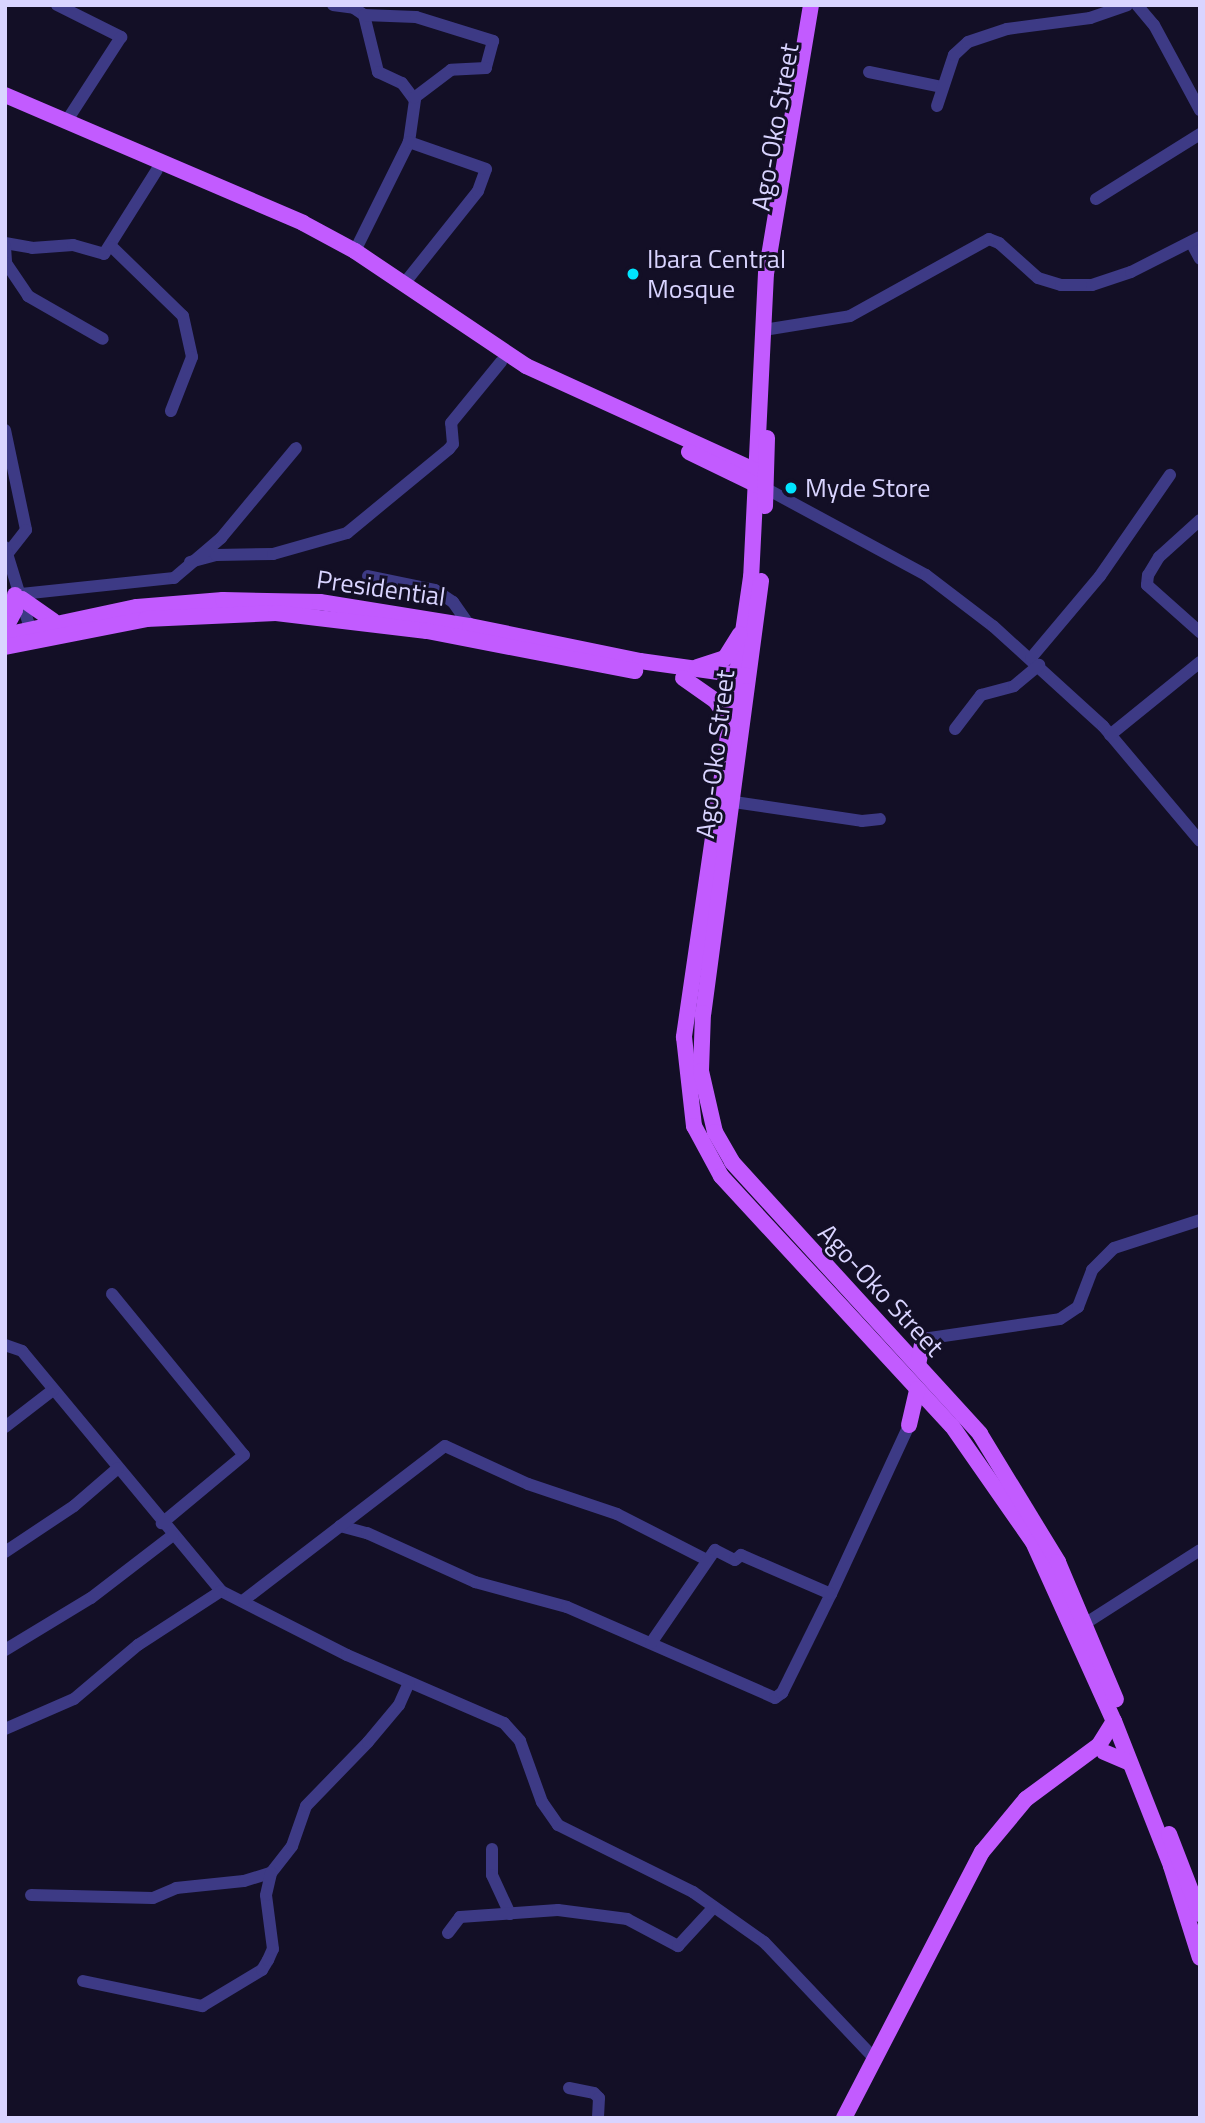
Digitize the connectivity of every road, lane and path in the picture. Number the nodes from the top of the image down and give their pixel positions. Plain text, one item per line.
1 (57, 5) edge
2 (335, 5) edge
3 (811, 5) edge
4 (820, 5) edge
5 (1127, 5) edge
6 (1138, 5) edge
7 (364, 15) junction
8 (869, 72) dead end
9 (942, 87) junction
10 (5, 95) edge
11 (414, 98) junction
12 (5, 105) edge
13 (937, 106) dead end
14 (1200, 110) edge
15 (66, 122) junction
16 (1200, 134) edge
17 (410, 142) junction
18 (157, 170) junction
19 (1096, 199) dead end
20 (1195, 240) edge
21 (5, 245) edge
22 (112, 247) junction
23 (355, 251) junction
24 (1200, 259) edge
25 (403, 285) junction
26 (770, 330) junction
27 (103, 339) dead end
28 (501, 362) junction
29 (171, 411) dead end
30 (5, 430) edge
31 (296, 449) dead end
32 (1170, 475) dead end
33 (760, 479) junction
34 (1200, 520) edge
35 (6, 555) edge
36 (190, 562) junction
37 (369, 576) dead end
38 (19, 596) junction
39 (53, 621) junction
40 (744, 622) junction
41 (470, 626) junction
42 (5, 629) edge
43 (1200, 632) edge
44 (28, 634) junction
45 (5, 635) edge
46 (5, 647) edge
47 (1035, 661) junction
48 (1200, 662) edge
49 (685, 674) junction
50 (743, 681) junction
51 (731, 724) junction
52 (955, 729) dead end
53 (1110, 735) junction
54 (734, 803) junction
55 (880, 819) dead end
56 (1200, 840) edge
57 (1200, 1220) edge
58 (112, 1294) dead end
59 (923, 1339) junction
60 (898, 1344) junction
61 (5, 1345) edge
62 (918, 1365) junction
63 (917, 1389) junction
64 (53, 1390) junction
65 (940, 1413) junction
66 (958, 1421) junction
67 (909, 1425) junction
68 (5, 1427) edge
69 (974, 1440) junction
70 (118, 1468) junction
71 (162, 1523) junction
72 (340, 1526) junction
73 (173, 1535) junction
74 (1200, 1550) edge
75 (5, 1552) edge
76 (707, 1560) junction
77 (221, 1591) junction
78 (831, 1594) junction
79 (244, 1600) junction
80 (1086, 1623) junction
81 (651, 1643) junction
82 (5, 1650) edge
83 (409, 1683) junction
84 (1114, 1721) junction
85 (5, 1729) edge
86 (1121, 1739) junction
87 (1104, 1752) junction
88 (1130, 1763) junction
89 (1166, 1839) junction
90 (492, 1849) dead end
91 (1176, 1862) junction
92 (271, 1872) junction
93 (32, 1895) dead end
94 (714, 1907) junction
95 (510, 1914) junction
96 (1200, 1914) edge
97 (448, 1933) dead end
98 (1199, 1955) edge
99 (83, 1982) dead end
100 (874, 2058) junction
101 (569, 2088) dead end
102 (598, 2118) edge
103 (844, 2118) edge
104 (853, 2118) edge

1 - 15 street
2 - 7 street
3 - 33 main road
4 - 26 main road, Ago-Oko Street
5 - 9 street
6 - 14 street
7 - 11 street
7 - 11 street
8 - 9 street
9 - 13 street
10 - 15 main road
11 - 17 street
12 - 18 main road
15 - 23 main road
16 - 19 street
17 - 23 street
17 - 25 street
18 - 22 street
18 - 28 main road
20 - 24 street
20 - 26 street
21 - 22 street
21 - 27 street
22 - 29 street
23 - 25 main road
25 - 33 main road
26 - 33 main road, Ago-Oko Street
28 - 33 main road
28 - 36 street
30 - 35 street
31 - 36 street
32 - 47 street
33 - 40 main road
33 - 47 street
33 - 50 main road, Ago-Oko Street
34 - 43 street
35 - 38 street
36 - 38 street
37 - 41 street
38 - 39 main road
38 - 42 main road
38 - 44 street
39 - 41 main road, Presidential
39 - 44 main road, Presidential
40 - 49 main road
40 - 50 main road
41 - 49 main road, Presidential
44 - 45 main road, Presidential
44 - 46 main road
44 - 49 main road
47 - 52 street
47 - 53 street
48 - 53 street
49 - 50 main road, Presidential
49 - 51 main road
50 - 51 main road
50 - 54 main road, Ago-Oko Street
51 - 63 main road
53 - 56 street
54 - 55 street
54 - 60 main road, Ago-Oko Street
57 - 59 street
58 - 71 street
59 - 60 main road
59 - 62 main road
60 - 62 main road, Ago-Oko Street
61 - 64 street
62 - 66 main road, Ago-Oko Street
63 - 65 main road
63 - 67 main road
64 - 68 street
64 - 70 street
65 - 66 main road
65 - 67 main road
66 - 69 main road
67 - 78 street
69 - 80 main road
69 - 84 main road
70 - 71 street
70 - 75 street
71 - 73 street
72 - 76 street
72 - 79 street
72 - 81 street
73 - 77 street
73 - 82 street
74 - 80 street
76 - 78 street
76 - 81 street
77 - 79 street
77 - 85 street
78 - 81 street
79 - 83 street
80 - 89 main road
83 - 92 street
83 - 94 street
84 - 86 main road
84 - 100 main road
86 - 87 main road
86 - 88 main road
87 - 88 main road
87 - 104 main road
88 - 89 main road
89 - 91 main road
90 - 95 street
91 - 96 main road
91 - 98 main road
92 - 93 street
92 - 99 street
94 - 95 street
94 - 100 street
95 - 97 street
100 - 103 main road
101 - 102 street

